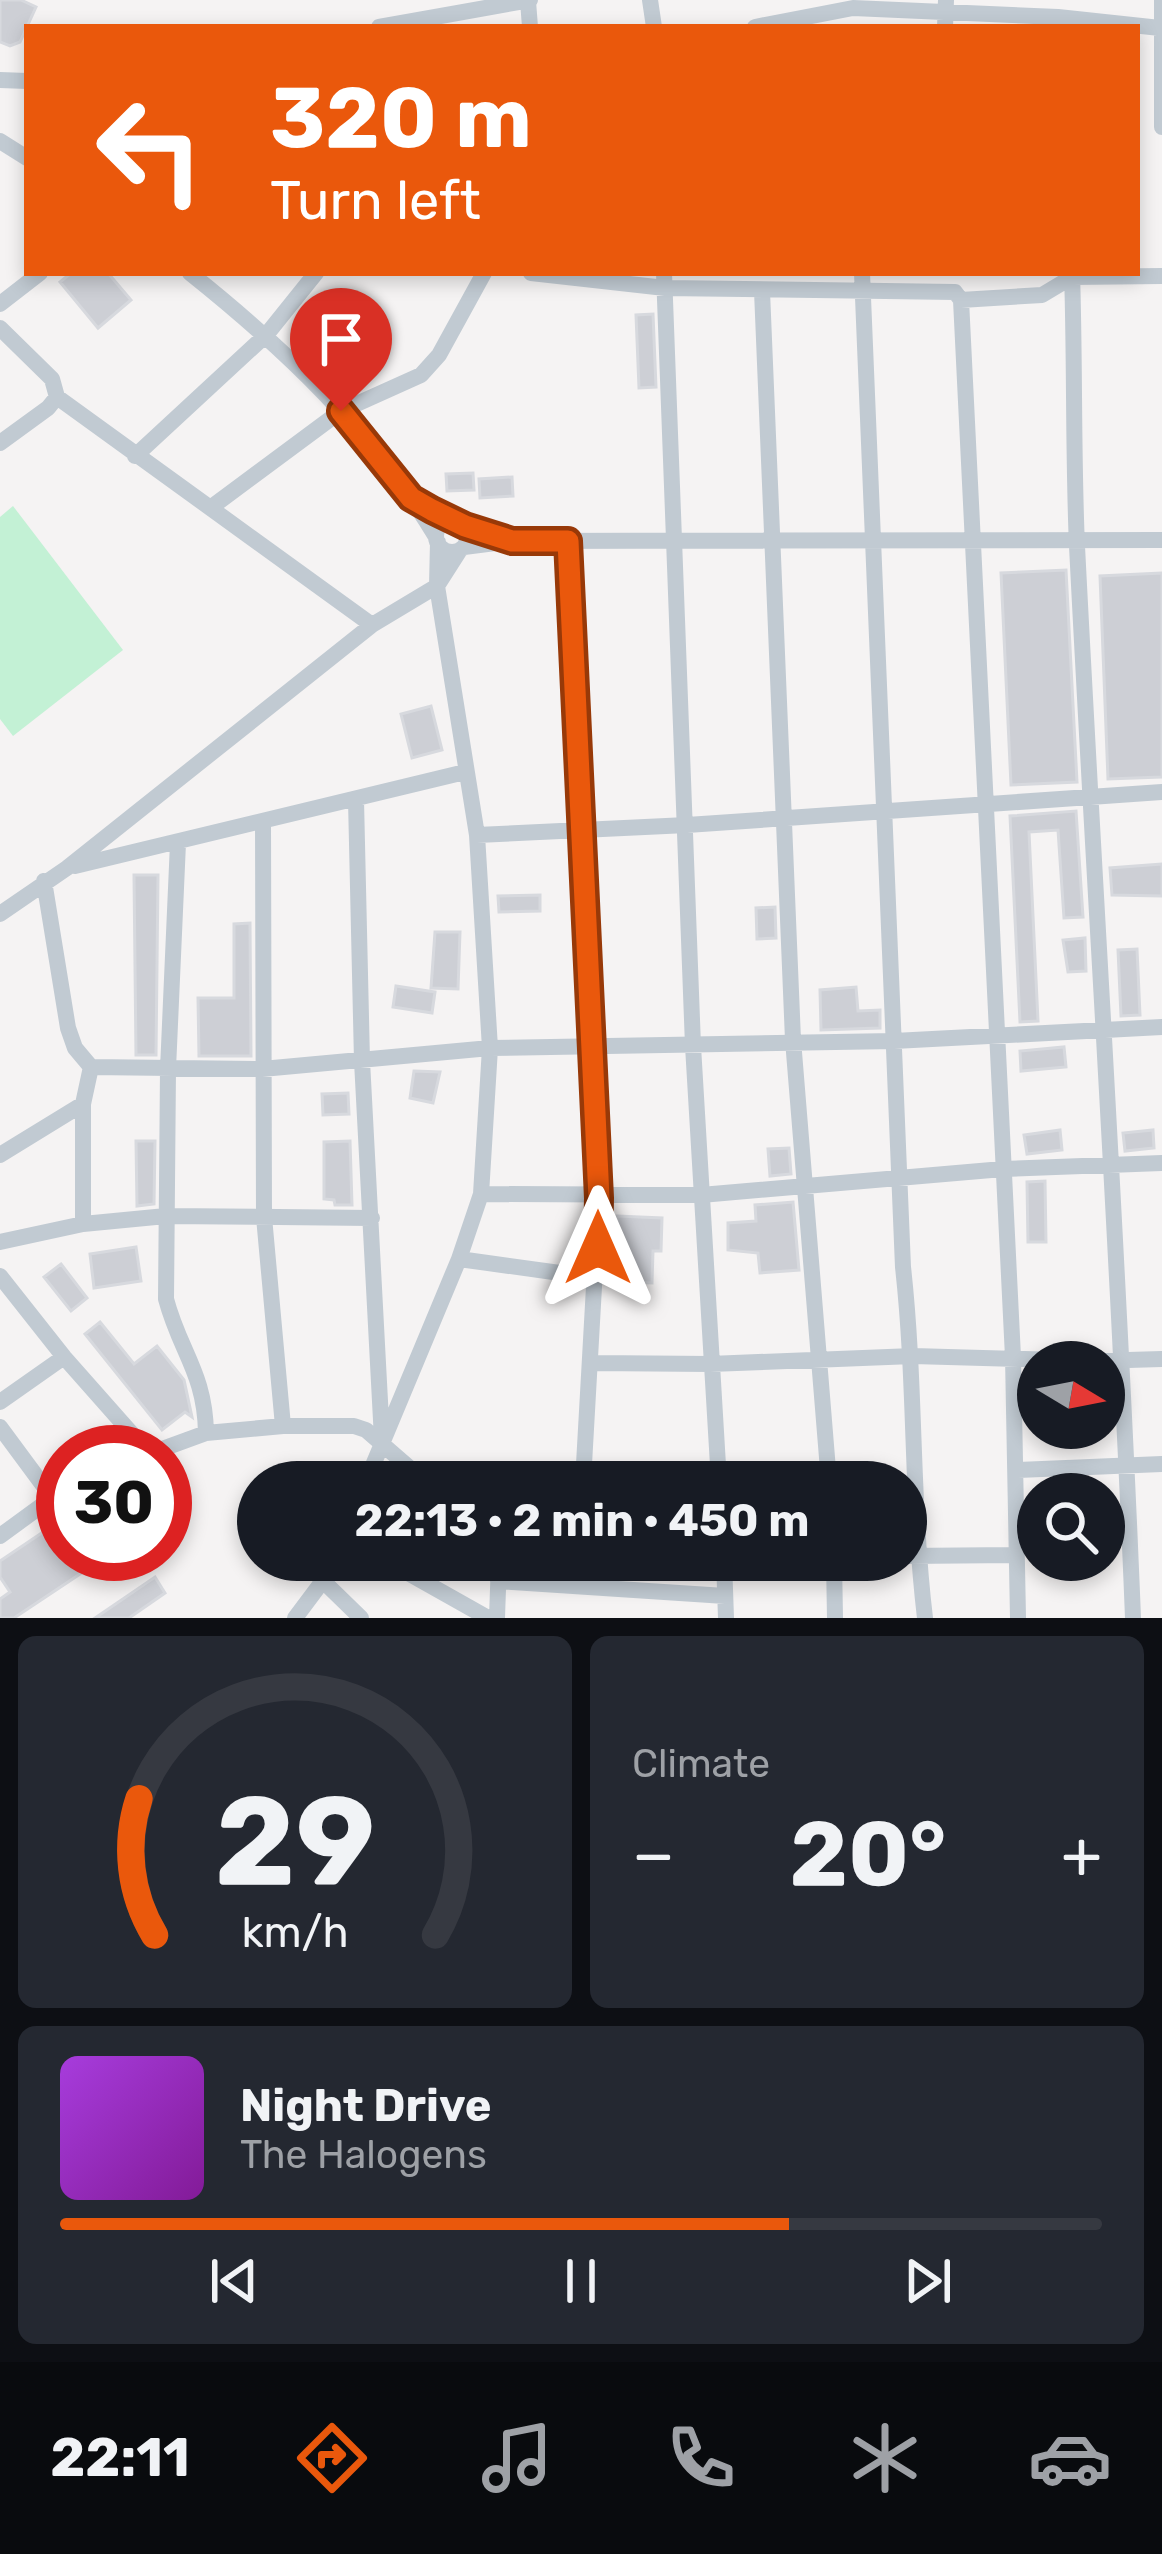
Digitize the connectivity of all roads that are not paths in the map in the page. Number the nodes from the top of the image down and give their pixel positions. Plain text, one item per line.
1 (529, 0) edge
2 (1162, 0) edge
3 (854, 12) edge
4 (945, 13) edge
5 (1057, 14) edge
6 (396, 24) edge
7 (775, 24) edge
8 (1131, 24) edge
9 (1160, 28) edge
10 (1162, 127) edge
11 (36, 276) edge
12 (194, 276) edge
13 (314, 276) edge
14 (482, 276) edge
15 (583, 276) edge
16 (862, 276) edge
17 (1070, 276) edge
18 (1072, 276) edge
19 (664, 280) edge
20 (957, 288) edge
21 (762, 291) junction
22 (863, 292) junction
23 (0, 304) edge
24 (0, 328) edge
25 (267, 334) junction
26 (57, 397) junction
27 (341, 411) junction
28 (0, 443) edge
29 (135, 456) junction
30 (411, 498) junction
31 (213, 506) junction
32 (459, 523) junction
33 (437, 539) junction
34 (1162, 540) edge
35 (512, 541) junction
36 (568, 541) junction
37 (672, 541) junction
38 (773, 541) junction
39 (874, 541) junction
40 (971, 541) junction
41 (1077, 541) junction
42 (462, 549) junction
43 (437, 586) junction
44 (372, 625) junction
45 (465, 772) junction
46 (1162, 792) edge
47 (1092, 795) junction
48 (356, 800) junction
49 (986, 802) junction
50 (886, 810) junction
51 (783, 819) junction
52 (263, 821) junction
53 (687, 826) junction
54 (583, 830) junction
55 (477, 835) junction
56 (178, 843) junction
57 (67, 868) junction
58 (44, 881) junction
59 (2, 909) edge
60 (1162, 1027) edge
61 (1101, 1031) junction
62 (995, 1036) junction
63 (793, 1040) junction
64 (894, 1041) junction
65 (693, 1046) junction
66 (590, 1047) junction
67 (490, 1048) junction
68 (362, 1061) junction
69 (91, 1066) junction
70 (168, 1069) junction
71 (262, 1069) junction
72 (83, 1104) junction
73 (0, 1155) edge
74 (1162, 1163) edge
75 (1108, 1165) junction
76 (1003, 1168) junction
77 (902, 1176) junction
78 (805, 1185) junction
79 (481, 1195) junction
80 (701, 1196) junction
81 (599, 1198) junction
82 (166, 1216) junction
83 (264, 1217) junction
84 (372, 1218) junction
85 (83, 1224) junction
86 (0, 1241) edge
87 (459, 1258) junction
88 (0, 1276) edge
89 (596, 1278) junction
90 (1122, 1341) edge
91 (913, 1356) junction
92 (64, 1357) junction
93 (1013, 1357) junction
94 (1017, 1357) edge
95 (1125, 1357) edge
96 (1162, 1358) edge
97 (820, 1359) junction
98 (593, 1363) junction
99 (710, 1364) junction
100 (0, 1402) edge
101 (1125, 1412) edge
102 (126, 1425) edge
103 (283, 1426) junction
104 (0, 1427) edge
105 (206, 1433) junction
106 (192, 1438) edge
107 (382, 1446) junction
108 (375, 1461) edge
109 (400, 1461) edge
110 (585, 1461) edge
111 (717, 1461) edge
112 (827, 1461) edge
113 (912, 1461) edge
114 (1162, 1464) edge
115 (1127, 1467) junction
116 (36, 1469) edge
117 (1018, 1470) junction
118 (36, 1509) edge
119 (0, 1536) edge
120 (1015, 1555) junction
121 (927, 1556) edge
122 (321, 1581) edge
123 (323, 1581) edge
124 (424, 1581) edge
125 (498, 1581) joint
126 (725, 1581) edge
127 (834, 1581) edge
128 (917, 1581) edge
129 (725, 1596) junction
130 (295, 1618) edge
131 (361, 1618) edge
132 (493, 1618) edge
133 (726, 1618) edge
134 (835, 1618) edge
135 (925, 1618) edge
136 (1018, 1618) edge
137 (1133, 1618) edge

1 - 6 street
2 - 9 street
3 - 4 street
3 - 7 street
4 - 5 street
5 - 8 street
9 - 10 street
11 - 23 street
12 - 25 street
13 - 25 street
14 - 27 street
15 - 19 street
16 - 22 street
17 - 20 street
18 - 41 street
19 - 21 street
19 - 37 street
20 - 22 street
20 - 40 street
21 - 22 street
21 - 38 street
22 - 39 street
24 - 26 street
25 - 27 street
25 - 29 street
26 - 28 street
26 - 29 street
27 - 30 street
27 - 31 street
29 - 31 street
30 - 32 street
30 - 33 street
31 - 44 street
32 - 33 street
32 - 35 street
32 - 42 street
33 - 42 street
33 - 43 street
34 - 41 street
35 - 36 street
35 - 42 street
36 - 37 street
36 - 54 street
37 - 38 street
37 - 53 street
38 - 39 street
38 - 51 street
39 - 40 street
39 - 50 street
40 - 41 street
40 - 49 street
41 - 47 street
42 - 43 street
43 - 44 street
43 - 45 street
44 - 57 street
45 - 48 street
45 - 55 street
46 - 47 street
47 - 49 street
47 - 61 street
48 - 52 street
48 - 68 street
49 - 50 street
49 - 62 street
50 - 51 street
50 - 64 street
51 - 53 street
51 - 63 street
52 - 56 street
52 - 71 street
53 - 54 street
53 - 65 street
54 - 55 street
54 - 66 street
55 - 67 street
56 - 57 street
56 - 70 street
57 - 58 street
58 - 59 street
58 - 69 street
60 - 61 street
61 - 62 street
61 - 75 street
62 - 64 street
62 - 76 street
63 - 64 street
63 - 65 street
63 - 78 street
64 - 77 street
65 - 66 street
65 - 80 street
66 - 67 street
66 - 81 street
67 - 68 street
67 - 79 street
68 - 71 street
68 - 84 street
69 - 70 street
69 - 72 street
70 - 71 street
70 - 82 street
71 - 83 street
72 - 73 street
72 - 85 street
74 - 75 street
75 - 76 street
75 - 90 street
76 - 77 street
76 - 93 street
77 - 78 street
77 - 91 street
78 - 80 street
78 - 97 street
79 - 81 street
79 - 87 street
80 - 81 street
80 - 99 street
81 - 89 street
82 - 83 street
82 - 85 street
82 - 105 street
83 - 84 street
83 - 103 street
84 - 107 street
85 - 86 street
87 - 89 street
87 - 107 street
88 - 92 street
89 - 98 street
91 - 93 street
91 - 97 street
91 - 113 street
92 - 100 street
92 - 102 street
93 - 94 street
93 - 117 street
95 - 96 street
97 - 99 street
97 - 112 street
98 - 99 street
98 - 110 street
99 - 111 street
101 - 115 street
103 - 105 street
103 - 107 street
104 - 116 street
105 - 106 street
107 - 108 street
107 - 109 street
114 - 115 street
115 - 117 street
115 - 137 street
117 - 120 street
118 - 119 street
120 - 121 street
120 - 136 street
122 - 130 street
123 - 131 street
124 - 132 street
125 - 129 street
125 - 132 street
126 - 129 street
127 - 134 street
128 - 135 street
129 - 133 street

